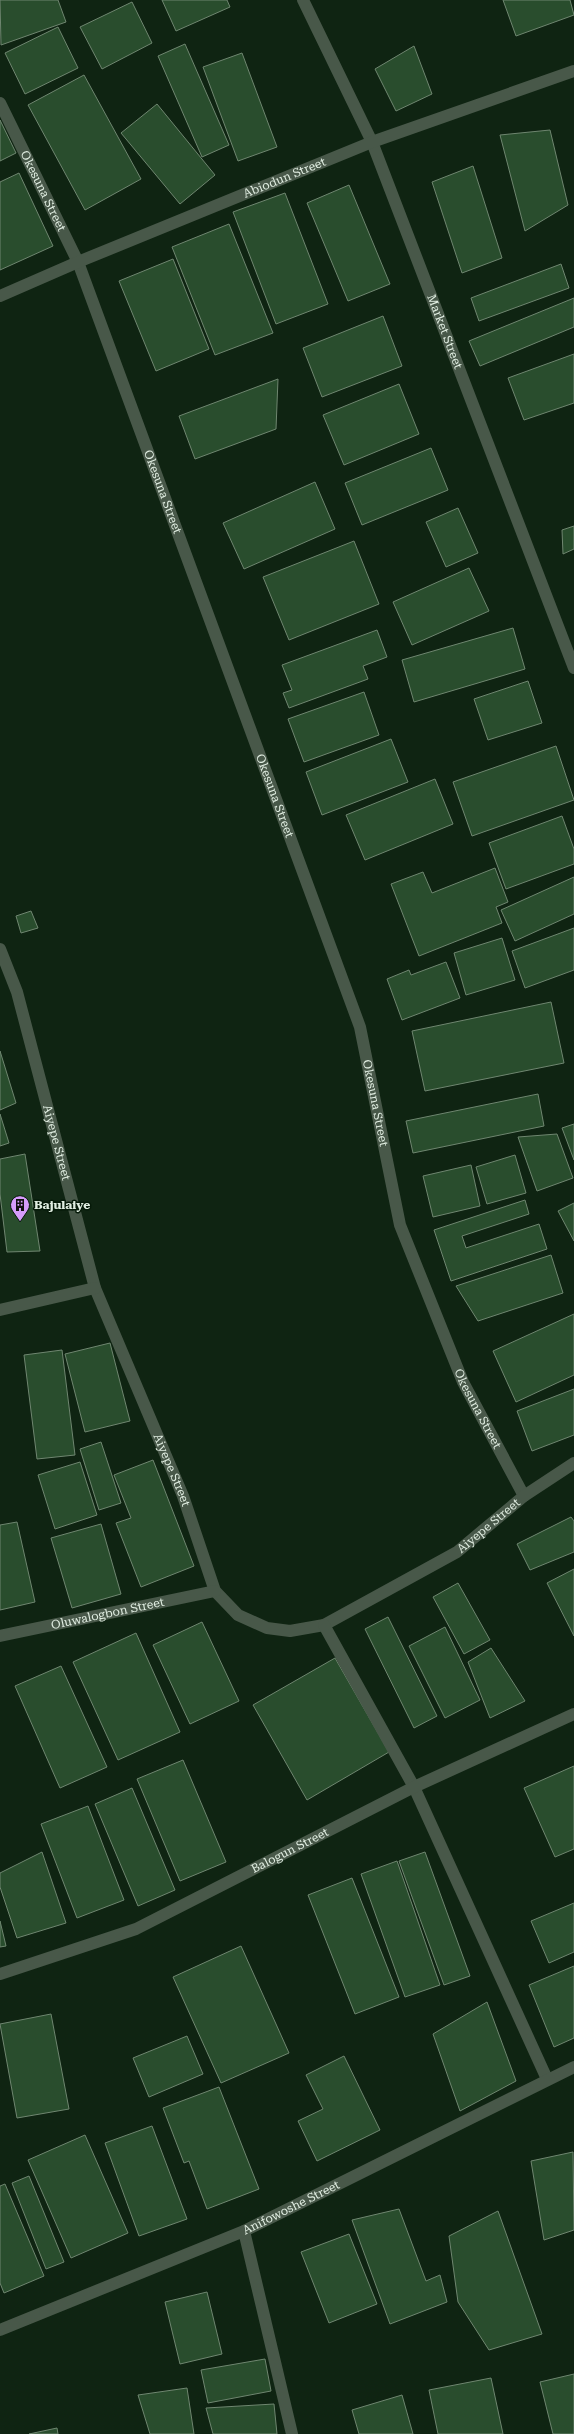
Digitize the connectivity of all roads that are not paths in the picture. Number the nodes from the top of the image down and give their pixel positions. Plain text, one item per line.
1 (303, 0) edge
2 (574, 70) edge
3 (0, 103) edge
4 (372, 142) junction
5 (78, 262) junction
6 (0, 296) edge
7 (574, 668) edge
8 (0, 948) edge
9 (95, 1288) junction
10 (0, 1310) edge
11 (574, 1463) edge
12 (524, 1496) junction
13 (215, 1591) junction
14 (324, 1625) junction
15 (0, 1636) edge
16 (574, 1714) edge
17 (414, 1787) junction
18 (0, 1974) edge
19 (574, 2067) edge
20 (547, 2079) junction
21 (244, 2231) junction
22 (0, 2330) edge
23 (292, 2434) edge

1 - 4 street, Market Street
2 - 4 street, Abiodun Street
3 - 5 street, Okesuna Street
4 - 5 street, Abiodun Street
4 - 7 street, Market Street
5 - 6 street, Abiodun Street
5 - 12 street, Okesuna Street
8 - 9 street, Aiyepe Street
9 - 10 street
9 - 13 street, Aiyepe Street
11 - 12 street, Aiyepe Street
12 - 14 street, Aiyepe Street
13 - 14 street, Aiyepe Street
13 - 15 street, Oluwalogbon Street
14 - 17 street
16 - 17 street, Balogun Street
17 - 18 street, Balogun Street
17 - 20 street
19 - 20 street, Anifowoshe Street
20 - 21 street, Anifowoshe Street
21 - 22 street, Anifowoshe Street
21 - 23 street

